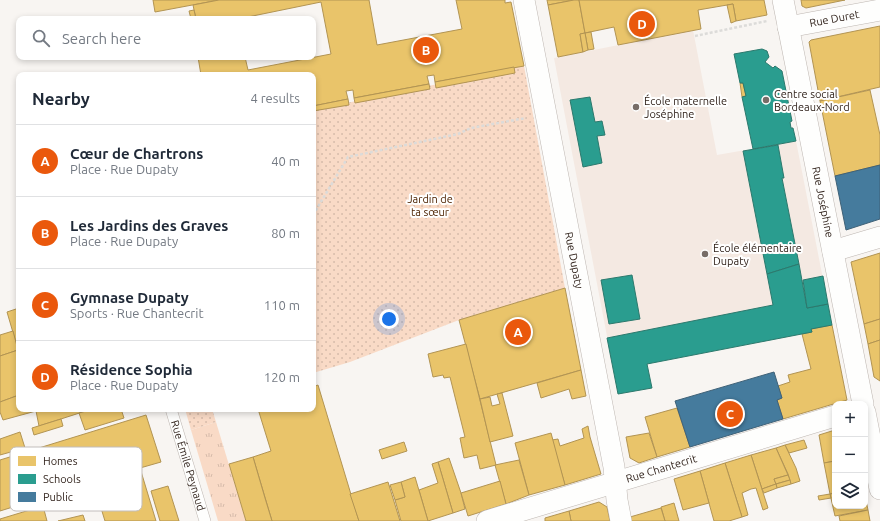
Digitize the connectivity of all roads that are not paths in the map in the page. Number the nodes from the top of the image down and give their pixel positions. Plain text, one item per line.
1 (524, 0) edge
2 (880, 10) edge
3 (786, 15) edge
4 (880, 237) edge
5 (833, 251) junction
6 (863, 401) edge
7 (880, 402) edge
8 (868, 404) edge
9 (172, 412) edge
10 (832, 417) edge
11 (868, 427) edge
12 (615, 482) junction
13 (880, 489) edge
14 (205, 521) edge
15 (487, 521) edge
16 (621, 521) edge

1 - 12 street, Rue Dupaty
2 - 3 street, Rue Duret
3 - 5 street, Rue Joséphine
4 - 5 street
5 - 6 street, Rue Joséphine
7 - 8 street
9 - 14 lane, Rue Émile Peynaud
10 - 12 street, Rue Chantecrit
11 - 13 street
12 - 15 street, Rue Chantecrit
12 - 16 street, Rue Dupaty

